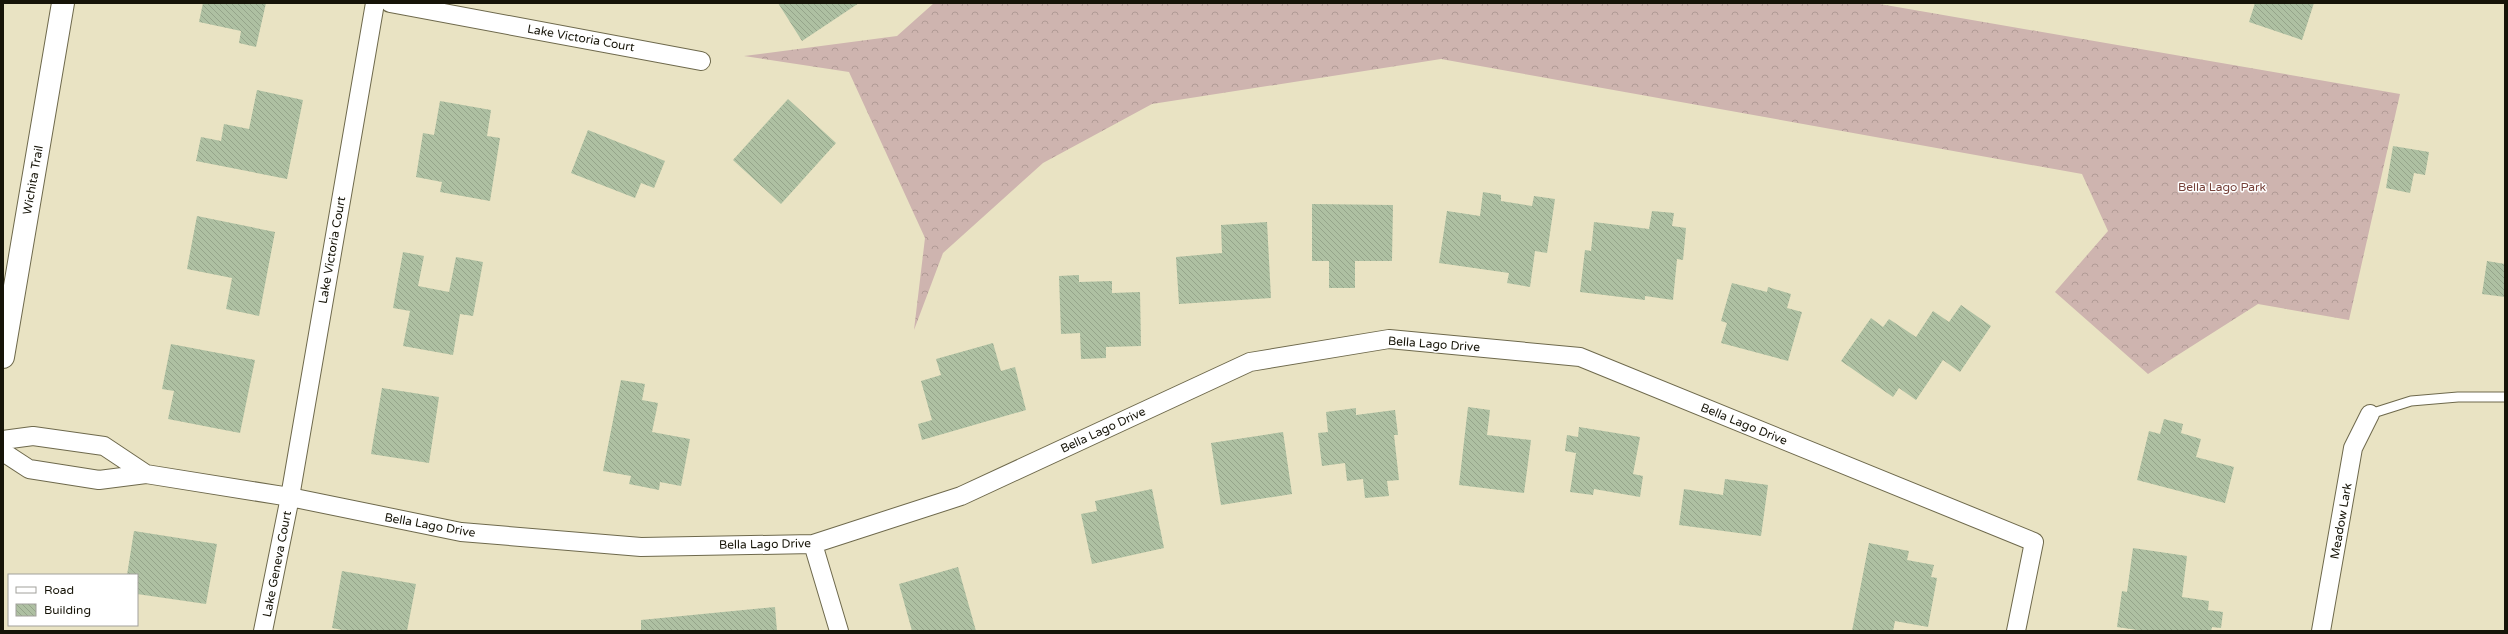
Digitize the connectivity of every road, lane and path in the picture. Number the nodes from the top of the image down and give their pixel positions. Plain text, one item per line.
1 (63, 3) edge
2 (374, 3) edge
3 (390, 3) edge
4 (701, 61) dead end
5 (3, 357) edge
6 (2505, 397) edge
7 (2370, 414) joint
8 (3, 440) edge
9 (3, 452) edge
10 (146, 474) junction
11 (290, 497) junction
12 (813, 544) junction
13 (263, 631) edge
14 (839, 631) edge
15 (2016, 631) edge
16 (2321, 631) edge

1 - 5 street, Wichita Trail
2 - 11 street, Lake Victoria Court
3 - 4 street, Lake Victoria Court
6 - 7 lane
7 - 16 street, Meadow Lark
8 - 10 street, Bella Lago Drive
9 - 10 street, Bella Lago Drive
10 - 11 street, Bella Lago Drive
11 - 12 street, Bella Lago Drive
11 - 13 street, Lake Geneva Court
12 - 14 street
12 - 15 street, Bella Lago Drive

